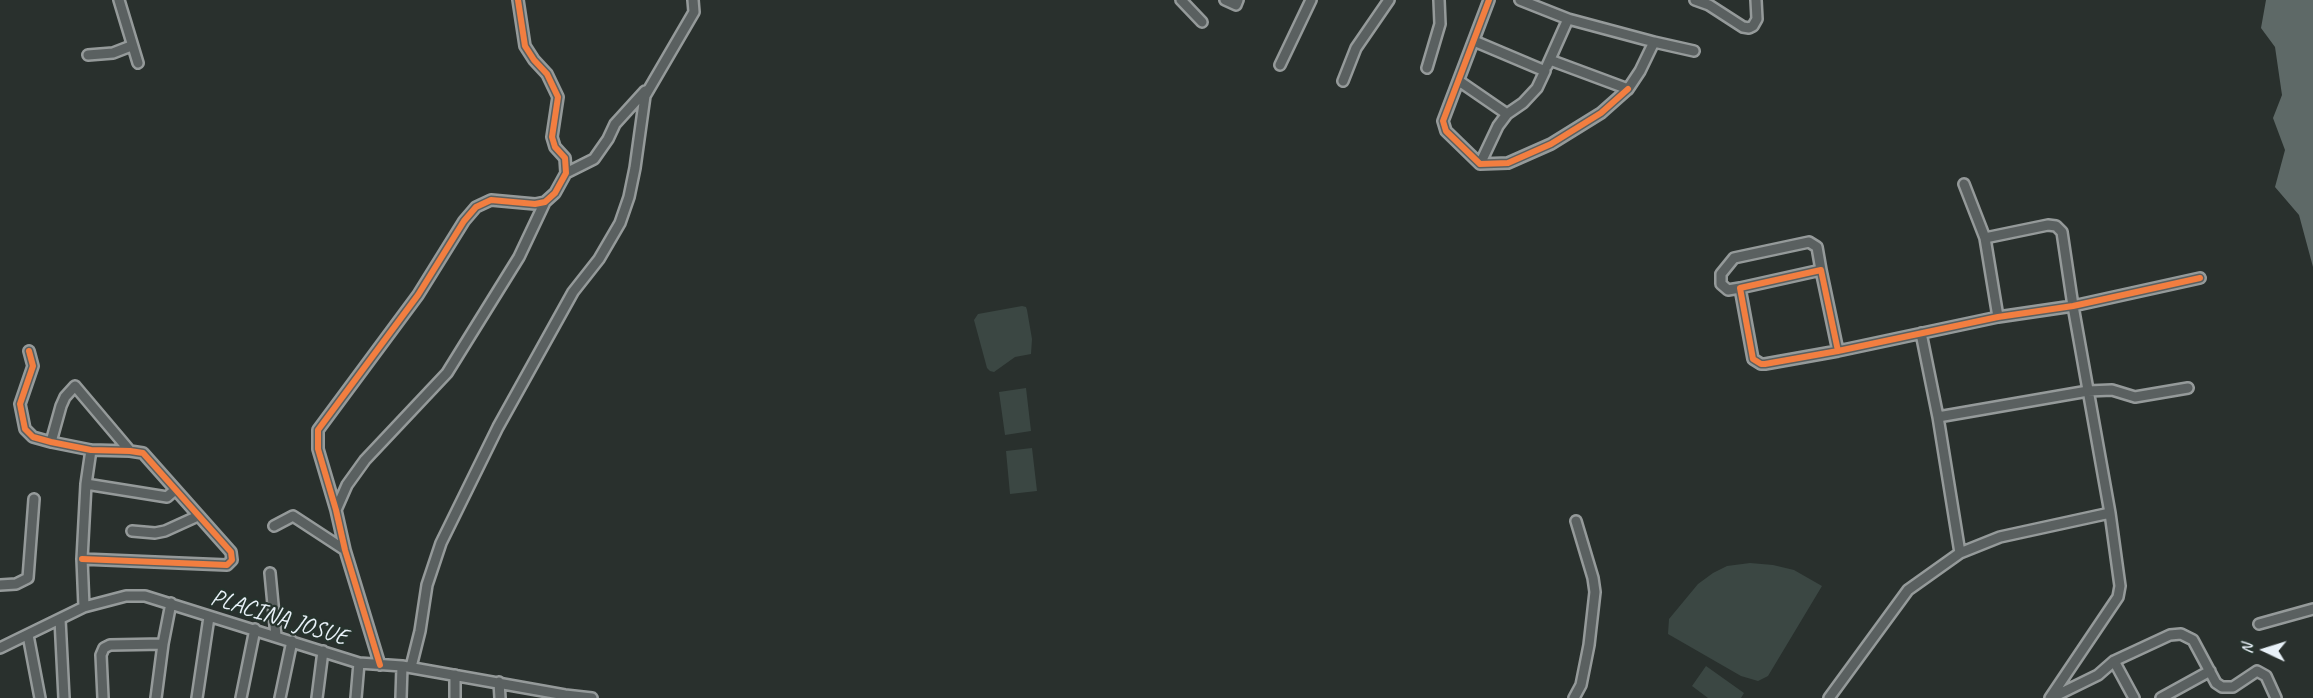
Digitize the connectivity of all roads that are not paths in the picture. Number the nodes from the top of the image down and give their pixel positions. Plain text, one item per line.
1 (119, 0) edge
2 (518, 0) edge
3 (693, 0) edge
4 (1180, 0) edge
5 (1225, 0) edge
6 (1239, 0) edge
7 (1311, 0) edge
8 (1389, 0) edge
9 (1439, 0) edge
10 (1489, 0) edge
11 (1520, 0) edge
12 (1695, 0) edge
13 (1756, 0) edge
14 (1568, 19) junction
15 (1202, 22) dead end
16 (1474, 41) junction
17 (1654, 42) junction
18 (131, 46) junction
19 (1694, 51) dead end
20 (88, 55) dead end
21 (1550, 60) junction
22 (138, 63) dead end
23 (1280, 65) dead end
24 (1427, 68) dead end
25 (1545, 71) junction
26 (1343, 81) dead end
27 (1459, 81) junction
28 (649, 87) junction
29 (1628, 89) junction
30 (1507, 114) junction
31 (1480, 164) junction
32 (566, 173) junction
33 (1964, 184) dead end
34 (545, 202) junction
35 (1985, 238) junction
36 (1821, 270) junction
37 (2200, 278) dead end
38 (1740, 288) junction
39 (2073, 306) junction
40 (1998, 317) junction
41 (1921, 333) junction
42 (29, 351) dead end
43 (1838, 351) junction
44 (2188, 388) dead end
45 (2088, 391) junction
46 (1938, 417) junction
47 (51, 442) junction
48 (92, 450) junction
49 (129, 450) junction
50 (86, 484) junction
51 (175, 490) junction
52 (34, 499) dead end
53 (336, 510) junction
54 (2110, 513) junction
55 (198, 516) junction
56 (1576, 521) dead end
57 (274, 526) dead end
58 (132, 531) dead end
59 (345, 550) junction
60 (1960, 553) junction
61 (82, 559) junction
62 (270, 573) dead end
63 (0, 585) edge
64 (171, 603) junction
65 (84, 607) junction
66 (2313, 609) edge
67 (209, 617) junction
68 (60, 619) junction
69 (2259, 624) dead end
70 (255, 629) junction
71 (28, 634) junction
72 (276, 636) junction
73 (292, 641) junction
74 (163, 644) junction
75 (0, 648) edge
76 (323, 651) junction
77 (2114, 661) junction
78 (359, 663) junction
79 (380, 665) junction
80 (406, 667) junction
81 (2210, 671) junction
82 (455, 675) junction
83 (499, 682) junction
84 (40, 698) edge
85 (64, 698) edge
86 (103, 698) edge
87 (156, 698) edge
88 (197, 698) edge
89 (241, 698) edge
90 (280, 698) edge
91 (317, 698) edge
92 (356, 698) edge
93 (401, 698) edge
94 (455, 698) edge
95 (500, 698) edge
96 (592, 698) edge
97 (1574, 698) edge
98 (1829, 698) edge
99 (2050, 698) edge
100 (2134, 698) edge
101 (2161, 698) edge
102 (2276, 698) edge

1 - 18 street
2 - 32 street
3 - 28 street
4 - 15 street
5 - 6 street
7 - 23 street
8 - 26 street
9 - 24 street
10 - 16 street
11 - 14 street
12 - 13 street
14 - 17 street
14 - 21 street
16 - 25 street
16 - 27 street
17 - 19 street
17 - 29 street
18 - 20 street
18 - 22 street
21 - 25 street
21 - 29 street
25 - 30 street
27 - 30 street
27 - 31 street
28 - 32 street
28 - 80 street
29 - 31 street
30 - 31 street
32 - 34 street
33 - 35 street
34 - 53 street
34 - 53 street
35 - 39 street
35 - 40 street
36 - 38 street
36 - 38 street
36 - 43 street
37 - 39 street
38 - 43 street
39 - 40 street
39 - 45 street
40 - 41 street
41 - 43 street
41 - 46 street
42 - 47 street
44 - 45 street
45 - 46 street
45 - 54 street
46 - 60 street
47 - 48 street
47 - 49 street
48 - 49 street
48 - 50 street
49 - 51 street
50 - 51 street
50 - 61 street
51 - 55 street
52 - 63 street
53 - 59 street
54 - 60 street
54 - 99 street
55 - 58 street
55 - 61 street
56 - 97 street
57 - 59 street
59 - 79 street
60 - 98 street
61 - 65 street
62 - 72 street
64 - 65 street, PLACINA JOSUE
64 - 67 street, PLACINA JOSUE
64 - 74 street
65 - 68 street, PLACINA JOSUE
66 - 69 street
67 - 70 street, PLACINA JOSUE
67 - 88 street
68 - 71 street, PLACINA JOSUE
68 - 85 street
70 - 72 street, PLACINA JOSUE
70 - 89 street
71 - 75 street, PLACINA JOSUE
71 - 84 street
72 - 73 street, PLACINA JOSUE
73 - 76 street, PLACINA JOSUE
73 - 90 street
74 - 86 street
74 - 87 street
76 - 78 street, PLACINA JOSUE
76 - 91 street
77 - 81 street
77 - 99 street
77 - 100 street
78 - 79 street, PLACINA JOSUE
78 - 92 street
79 - 80 street, PLACINA JOSUE
80 - 82 street, PLACINA JOSUE
80 - 93 street
81 - 101 street
81 - 102 street
82 - 83 street, PLACINA JOSUE
82 - 94 street
83 - 95 street
83 - 96 street, PLACINA JOSUE

